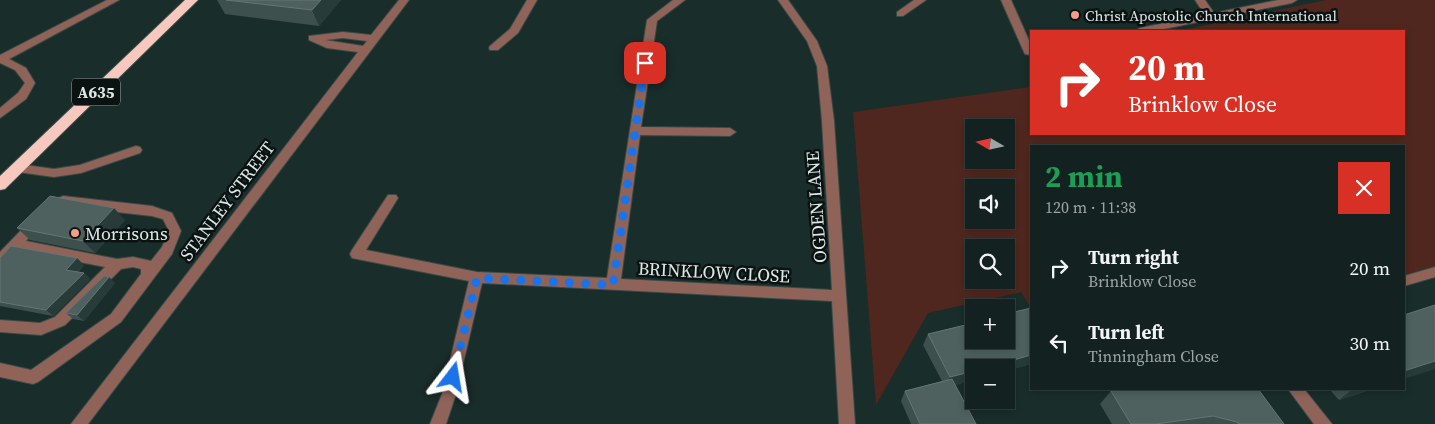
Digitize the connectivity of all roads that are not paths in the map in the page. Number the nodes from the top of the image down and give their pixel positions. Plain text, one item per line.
1 (114, 0) edge
2 (192, 0) edge
3 (404, 0) edge
4 (532, 0) edge
5 (680, 0) edge
6 (783, 0) edge
7 (921, 0) edge
8 (1006, 0) edge
9 (1200, 0) edge
10 (1292, 0) edge
11 (900, 14) dead end
12 (1211, 16) junction
13 (1145, 30) edge
14 (374, 39) junction
15 (494, 48) dead end
16 (365, 50) junction
17 (1030, 51) edge
18 (0, 59) edge
19 (0, 114) edge
20 (634, 131) junction
21 (730, 132) dead end
22 (136, 150) dead end
23 (18, 168) junction
24 (0, 185) edge
25 (392, 198) dead end
26 (15, 244) junction
27 (0, 261) edge
28 (117, 264) junction
29 (1435, 272) edge
30 (148, 274) junction
31 (477, 278) junction
32 (1405, 281) edge
33 (613, 285) junction
34 (839, 296) junction
35 (0, 326) edge
36 (0, 370) edge
37 (1296, 390) edge
38 (79, 424) edge
39 (438, 424) edge
40 (847, 424) edge
41 (1324, 424) edge

1 - 18 street
2 - 23 highway, A635
3 - 14 street, STANLEY STREET
4 - 15 street
5 - 20 street
6 - 34 street, OGDEN LANE
7 - 11 street
8 - 17 street
9 - 12 street
10 - 12 street
12 - 13 street
14 - 16 street, STANLEY STREET
14 - 16 street
16 - 38 street, STANLEY STREET
18 - 19 street
20 - 21 street
20 - 33 street
22 - 23 street
23 - 24 highway, A635
25 - 31 street, BRINKLOW CLOSE
26 - 27 street
26 - 28 street
26 - 30 street
28 - 30 street
28 - 35 street
29 - 32 street
30 - 36 street
31 - 33 street, BRINKLOW CLOSE
31 - 39 street
33 - 34 street, BRINKLOW CLOSE
34 - 40 street, OGDEN LANE
37 - 41 street

